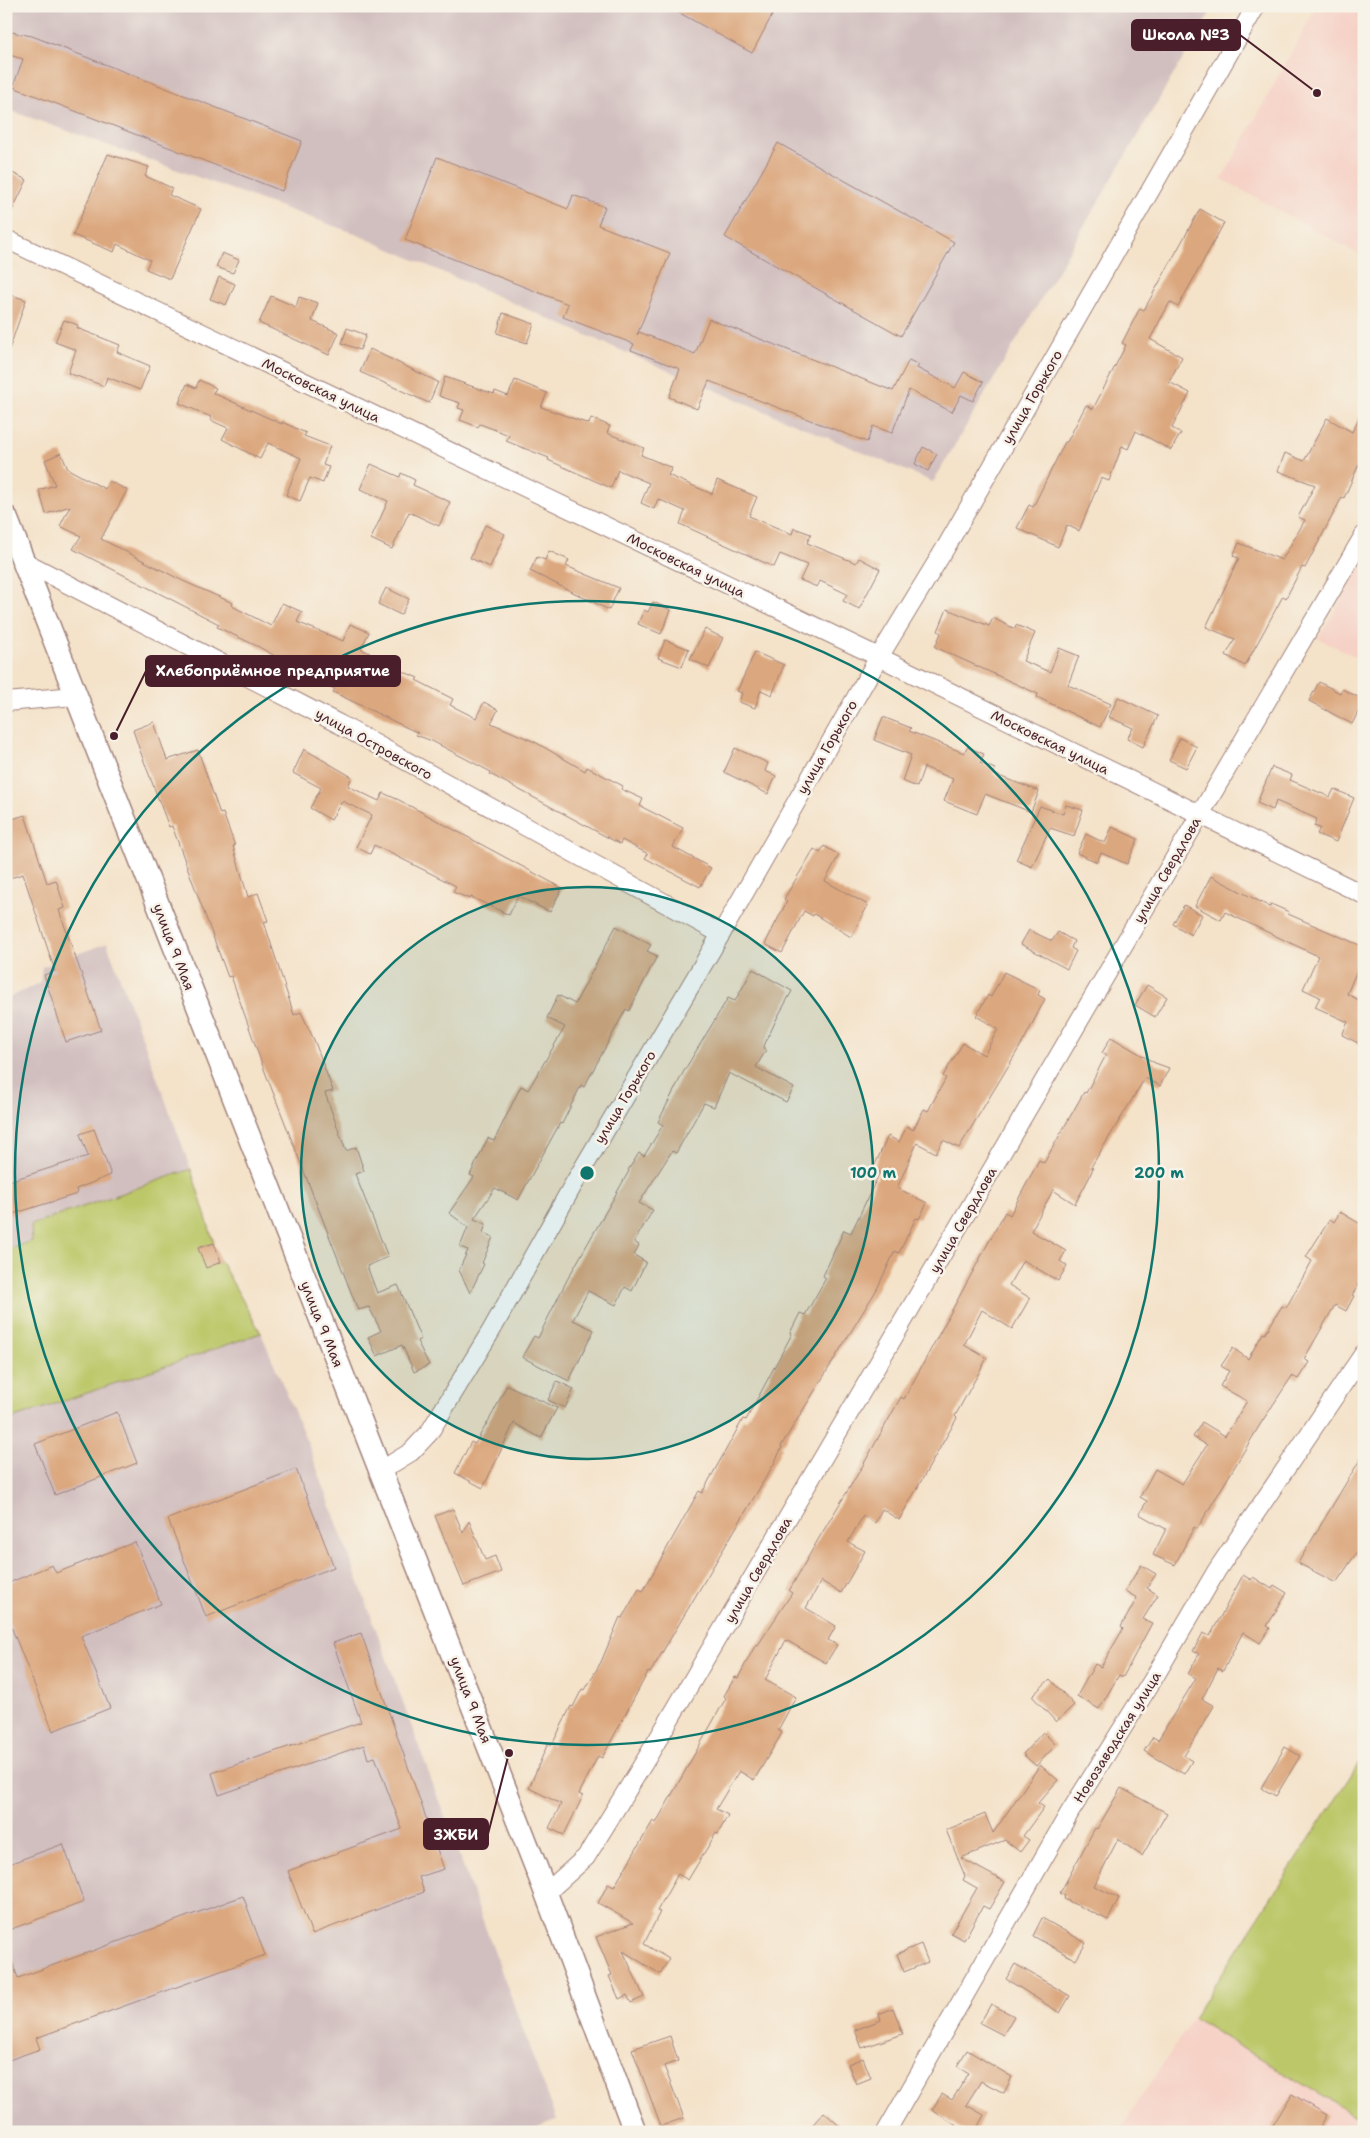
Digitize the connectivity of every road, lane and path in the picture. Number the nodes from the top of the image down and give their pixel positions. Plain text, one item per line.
1 (1256, 6) edge
2 (6, 239) edge
3 (6, 517) edge
4 (1364, 535) edge
5 (23, 561) junction
6 (878, 657) junction
7 (76, 696) junction
8 (6, 702) edge
9 (1198, 815) junction
10 (1364, 895) edge
11 (721, 934) junction
12 (1364, 1353) edge
13 (380, 1471) junction
14 (546, 1893) junction
15 (635, 2132) edge
16 (886, 2132) edge

1 - 6 street, улица Горького
2 - 6 street, Московская улица
3 - 5 street, улица 9 Мая
4 - 9 street, улица Свердлова
5 - 7 street, улица 9 Мая
5 - 11 street, улица Островского
6 - 9 street, Московская улица
6 - 11 street, улица Горького
7 - 8 street
7 - 13 street, улица 9 Мая
9 - 10 street, Московская улица
9 - 14 street, улица Свердлова
11 - 13 street, улица Горького
12 - 16 street, Новозаводская улица
13 - 14 street, улица 9 Мая
14 - 15 street, улица 9 Мая

